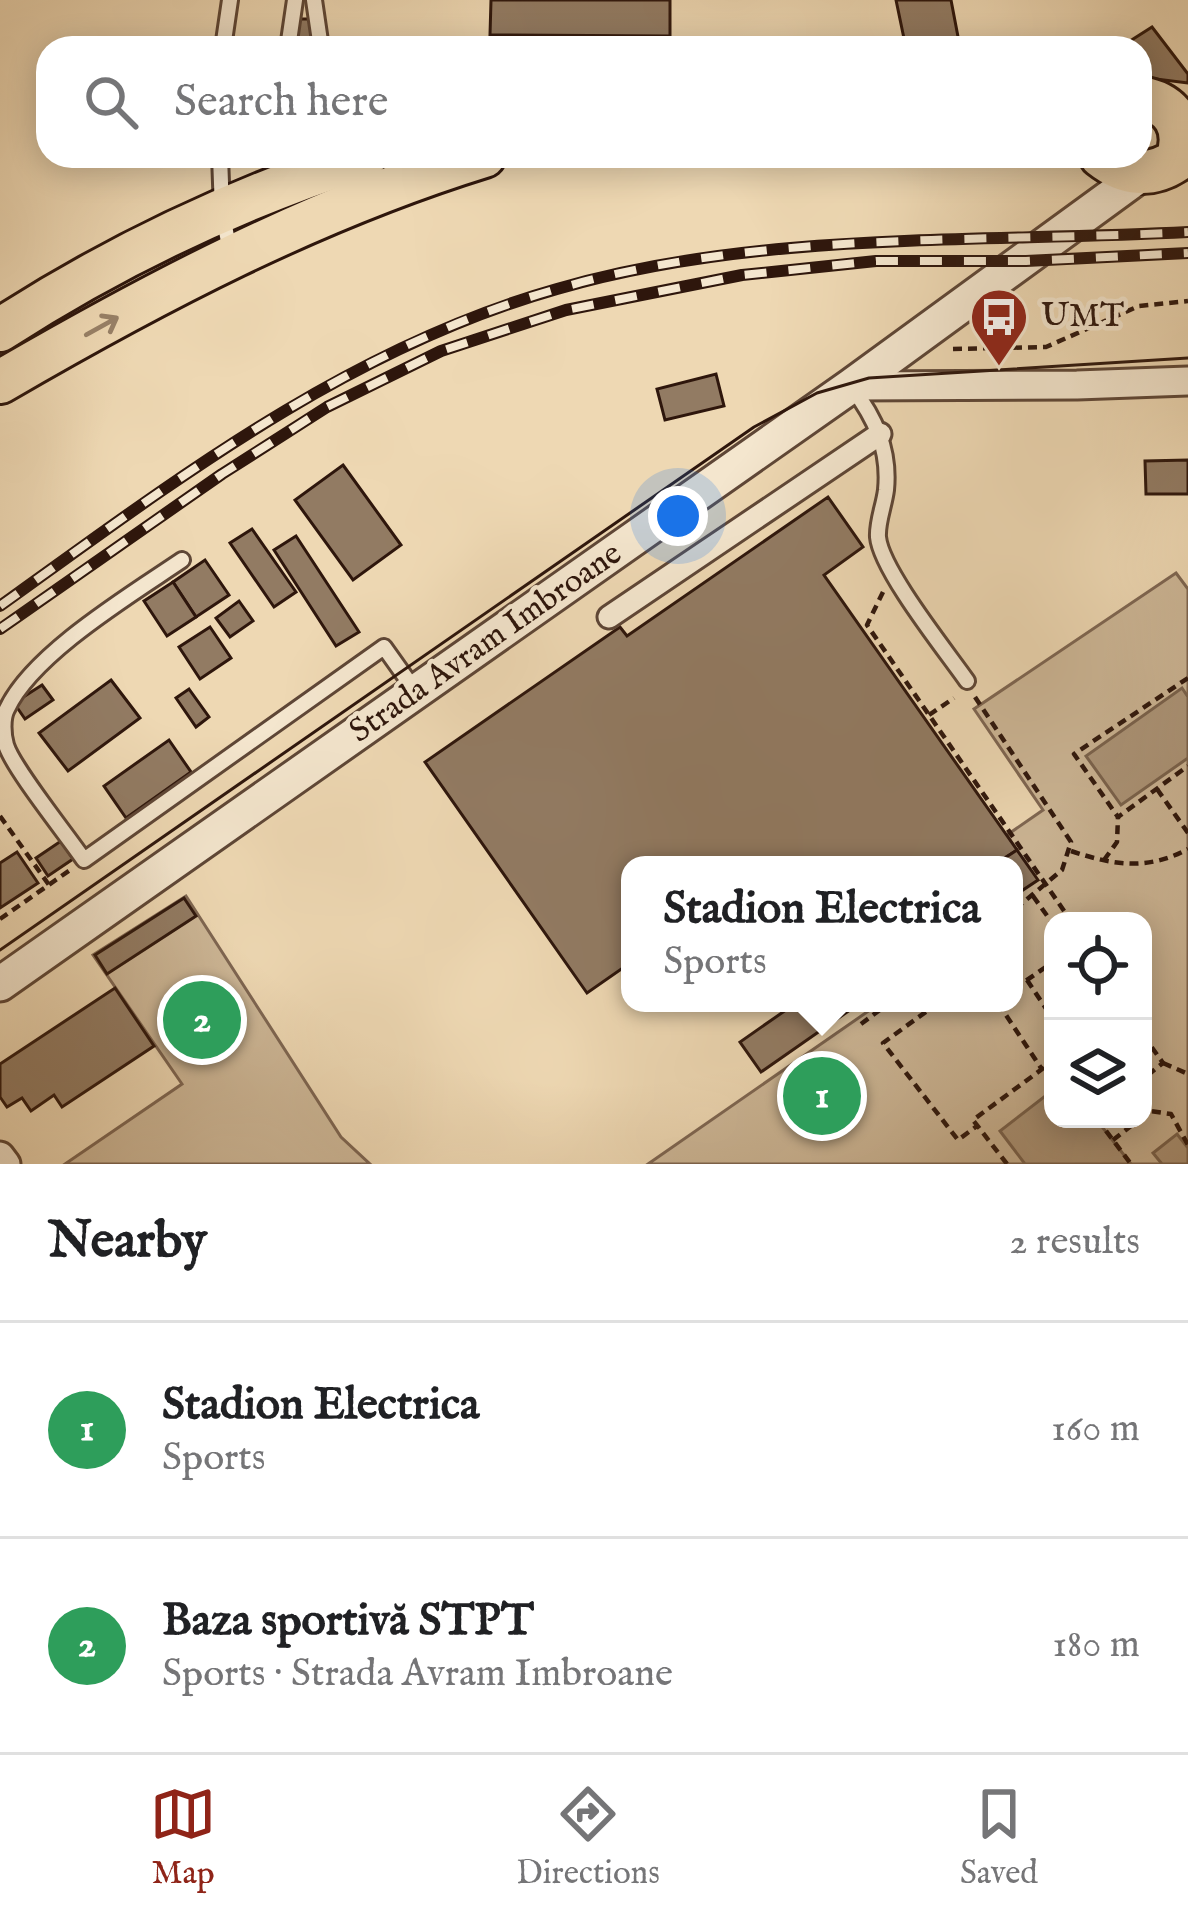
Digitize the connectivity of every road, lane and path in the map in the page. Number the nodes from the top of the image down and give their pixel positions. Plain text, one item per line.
1 (230, 0) edge
2 (296, 0) edge
3 (314, 0) edge
4 (225, 36) edge
5 (290, 36) edge
6 (319, 36) edge
7 (1152, 103) edge
8 (1187, 136) edge
9 (220, 168) edge
10 (451, 168) edge
11 (1112, 168) edge
12 (1142, 168) edge
13 (305, 169) edge
14 (222, 210) junction
15 (307, 221) junction
16 (230, 256) junction
17 (1188, 301) edge
18 (0, 330) edge
19 (952, 349) dead end
20 (1188, 381) edge
21 (0, 382) edge
22 (851, 386) junction
23 (880, 434) junction
24 (182, 560) dead end
25 (892, 573) junction
26 (609, 616) dead end
27 (1185, 680) edge
28 (968, 685) junction
29 (1188, 688) edge
30 (416, 692) junction
31 (929, 715) junction
32 (1188, 766) edge
33 (1157, 788) junction
34 (0, 816) edge
35 (1118, 817) junction
36 (1188, 833) edge
37 (1188, 849) edge
38 (1071, 851) junction
39 (84, 860) junction
40 (1102, 861) junction
41 (49, 885) junction
42 (1046, 886) junction
43 (1034, 896) junction
44 (1023, 904) edge
45 (1045, 912) edge
46 (1064, 912) edge
47 (0, 919) edge
48 (0, 984) edge
49 (1023, 987) edge
50 (1044, 1009) edge
51 (878, 1012) edge
52 (926, 1012) edge
53 (1004, 1012) edge
54 (861, 1024) dead end
55 (1152, 1049) edge
56 (1162, 1064) junction
57 (1042, 1069) joint
58 (1152, 1072) edge
59 (1188, 1074) edge
60 (1152, 1111) edge
61 (977, 1126) junction
62 (1104, 1128) edge
63 (1128, 1128) edge
64 (1113, 1140) junction
65 (1188, 1145) edge
66 (0, 1156) edge
67 (6, 1164) edge
68 (1007, 1164) edge
69 (1131, 1164) edge

1 - 4 lane
2 - 5 lane
3 - 6 lane
7 - 8 main road
8 - 12 main road
9 - 14 lane
10 - 15 main road
11 - 22 street, Strada Avram Imbroane
13 - 14 main road
13 - 15 lane
13 - 15 lane
14 - 16 lane
14 - 18 main road
15 - 16 main road
21 -> 16 main road
17 - 19 path
20 - 22 street
22 - 23 lane
22 - 30 street, Strada Avram Imbroane
23 - 25 lane
23 - 26 street
24 - 39 lane
25 - 28 lane
25 - 31 path
27 - 29 path
27 - 35 path
28 - 31 path
28 - 38 path
30 - 39 lane
30 - 48 street, Strada Avram Imbroane
31 - 42 path
32 - 33 path
33 - 35 path
33 - 36 path
34 - 41 path
35 - 40 path
37 - 40 path
38 - 40 path
38 - 42 path
39 - 41 path
41 - 47 path
42 - 43 path
42 - 46 path
43 - 44 path
43 - 45 path
49 - 50 path
51 - 54 path
52 - 61 path
53 - 57 path
55 - 56 path
56 - 58 path
56 - 59 path
57 - 61 path
60 - 65 path
61 - 68 path
62 - 64 path
63 - 64 path
64 - 69 path
66 - 67 street

